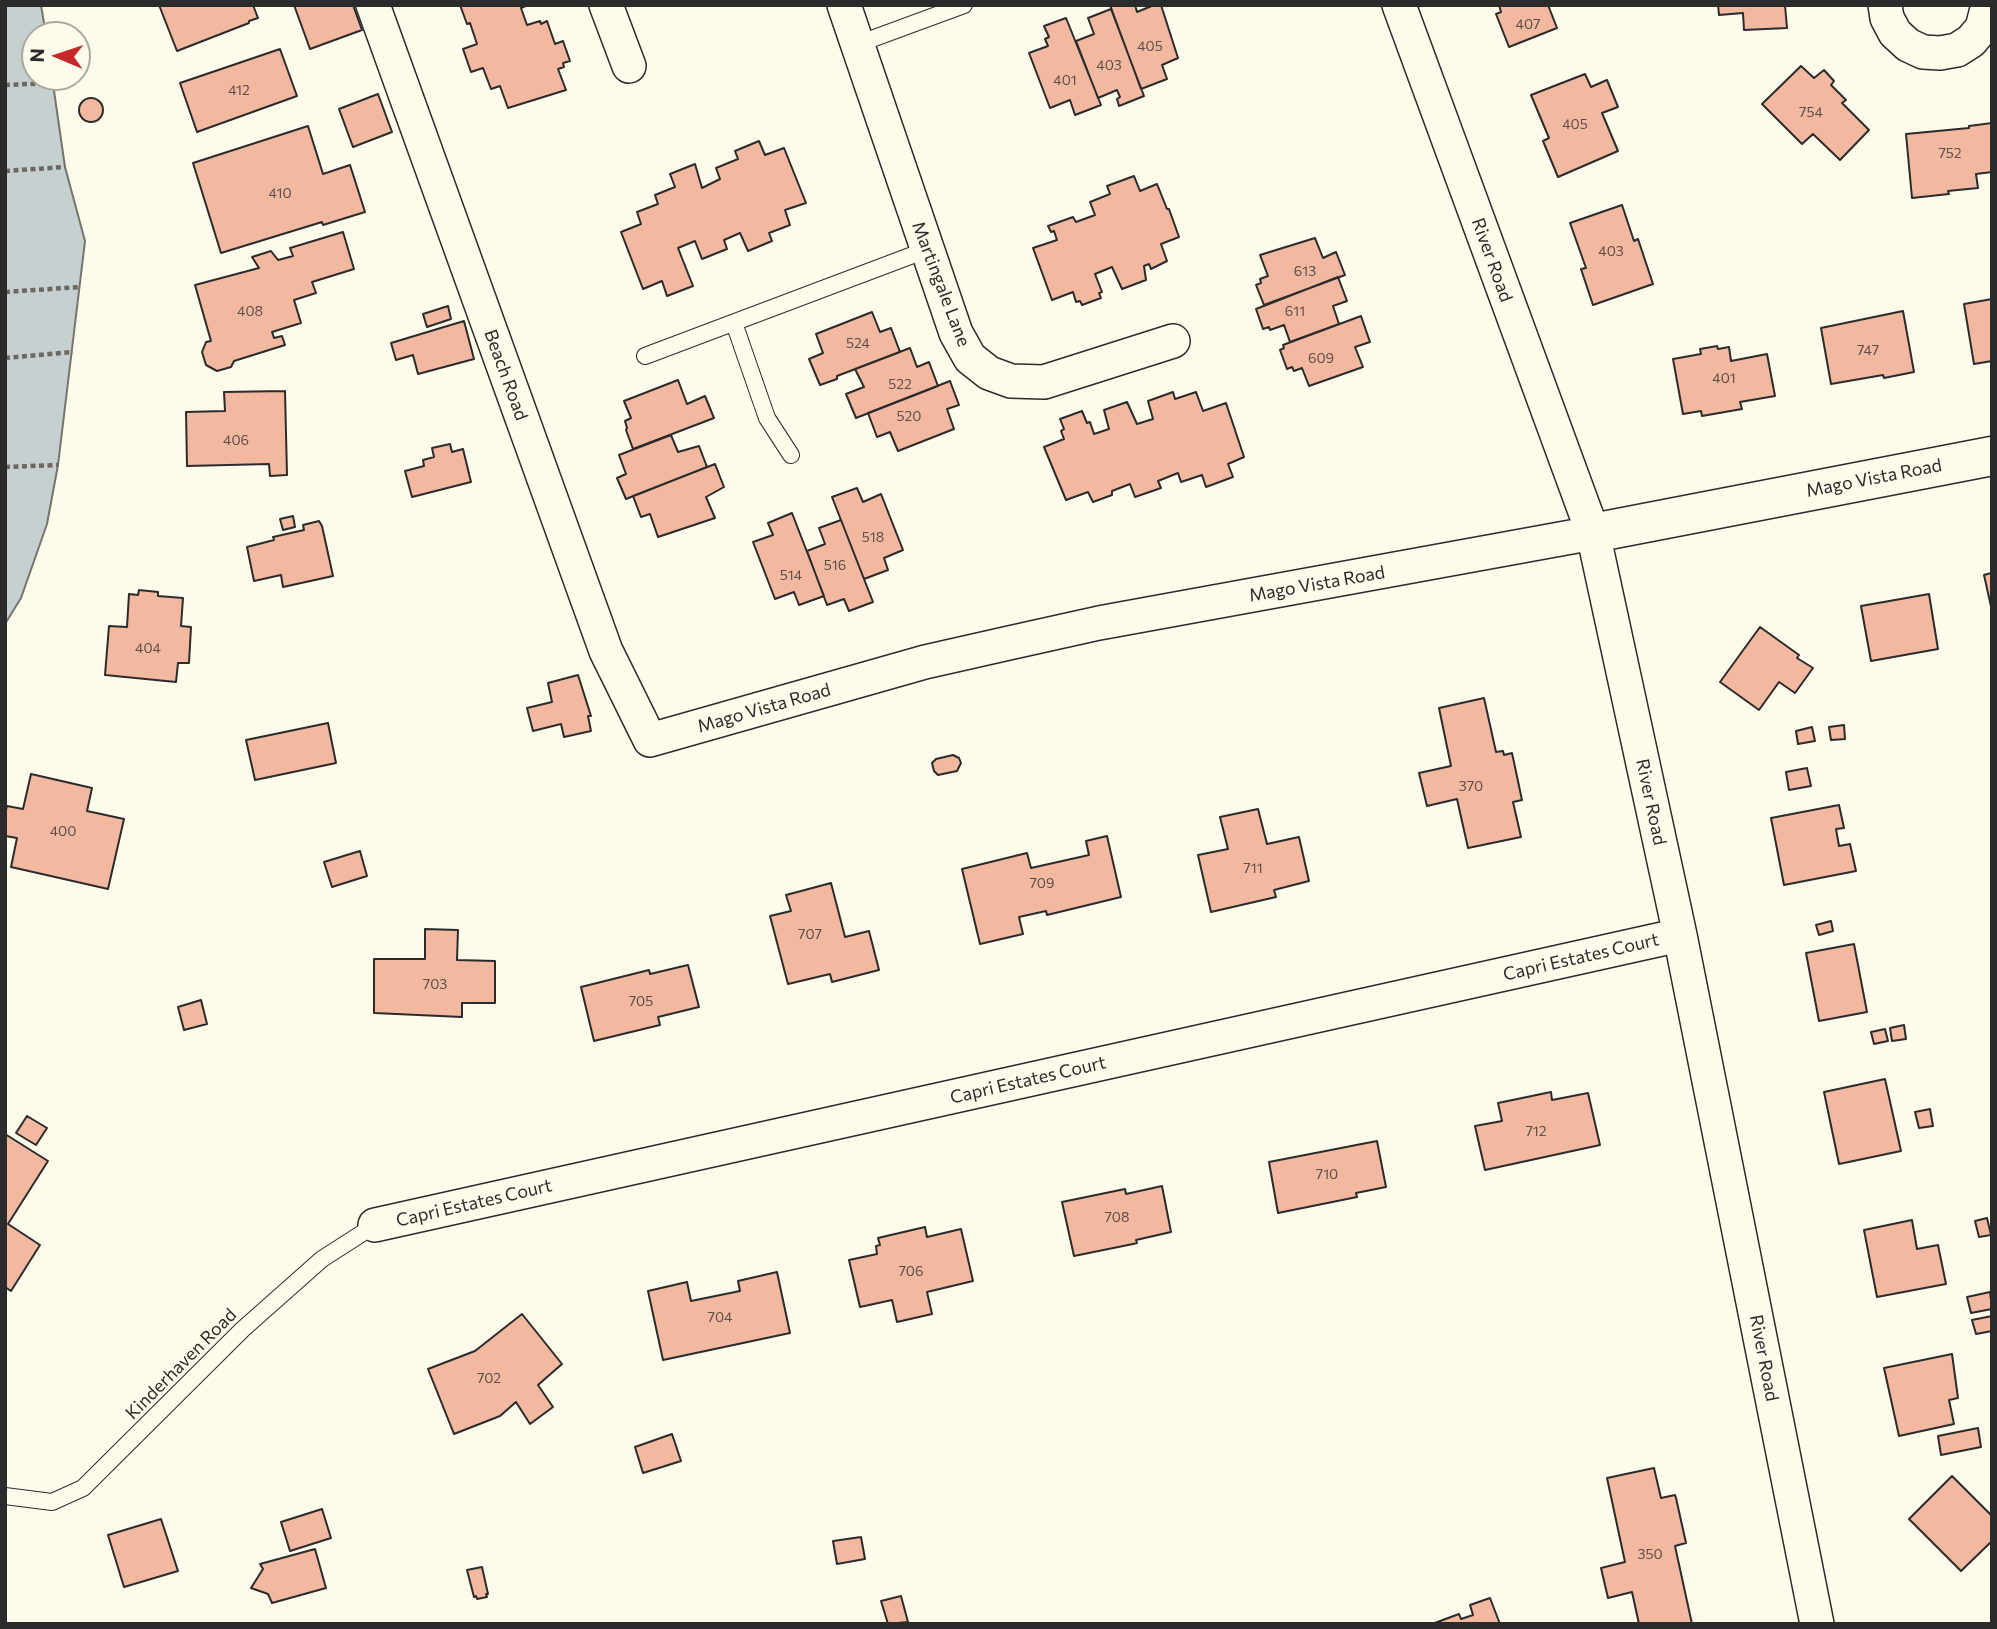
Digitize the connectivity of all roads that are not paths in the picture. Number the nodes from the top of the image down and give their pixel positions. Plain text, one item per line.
1 (373, 5) edge
2 (606, 5) edge
3 (844, 5) edge
4 (964, 5) edge
5 (1399, 5) edge
6 (1885, 5) edge
7 (1989, 5) edge
8 (858, 44) junction
9 (629, 66) dead end
10 (926, 250) junction
11 (734, 323) junction
12 (1173, 341) dead end
13 (645, 356) dead end
14 (791, 455) dead end
15 (1992, 456) edge
16 (1593, 533) junction
17 (650, 740) joint
18 (1680, 935) junction
19 (375, 1225) joint
20 (5, 1496) edge
21 (1817, 1624) edge

1 - 17 street, Beach Road
2 - 9 street
3 - 8 street, Martingale Lane
4 - 8 lane
5 - 16 street, River Road
6 - 7 street
8 - 10 street, Martingale Lane
10 - 11 lane
10 - 12 street, Martingale Lane
11 - 13 lane
11 - 14 lane
15 - 16 street, Mago Vista Road
16 - 17 street, Mago Vista Road
16 - 18 street, River Road
18 - 19 street, Capri Estates Court
18 - 21 street, River Road
19 - 20 lane, Kinderhaven Road

